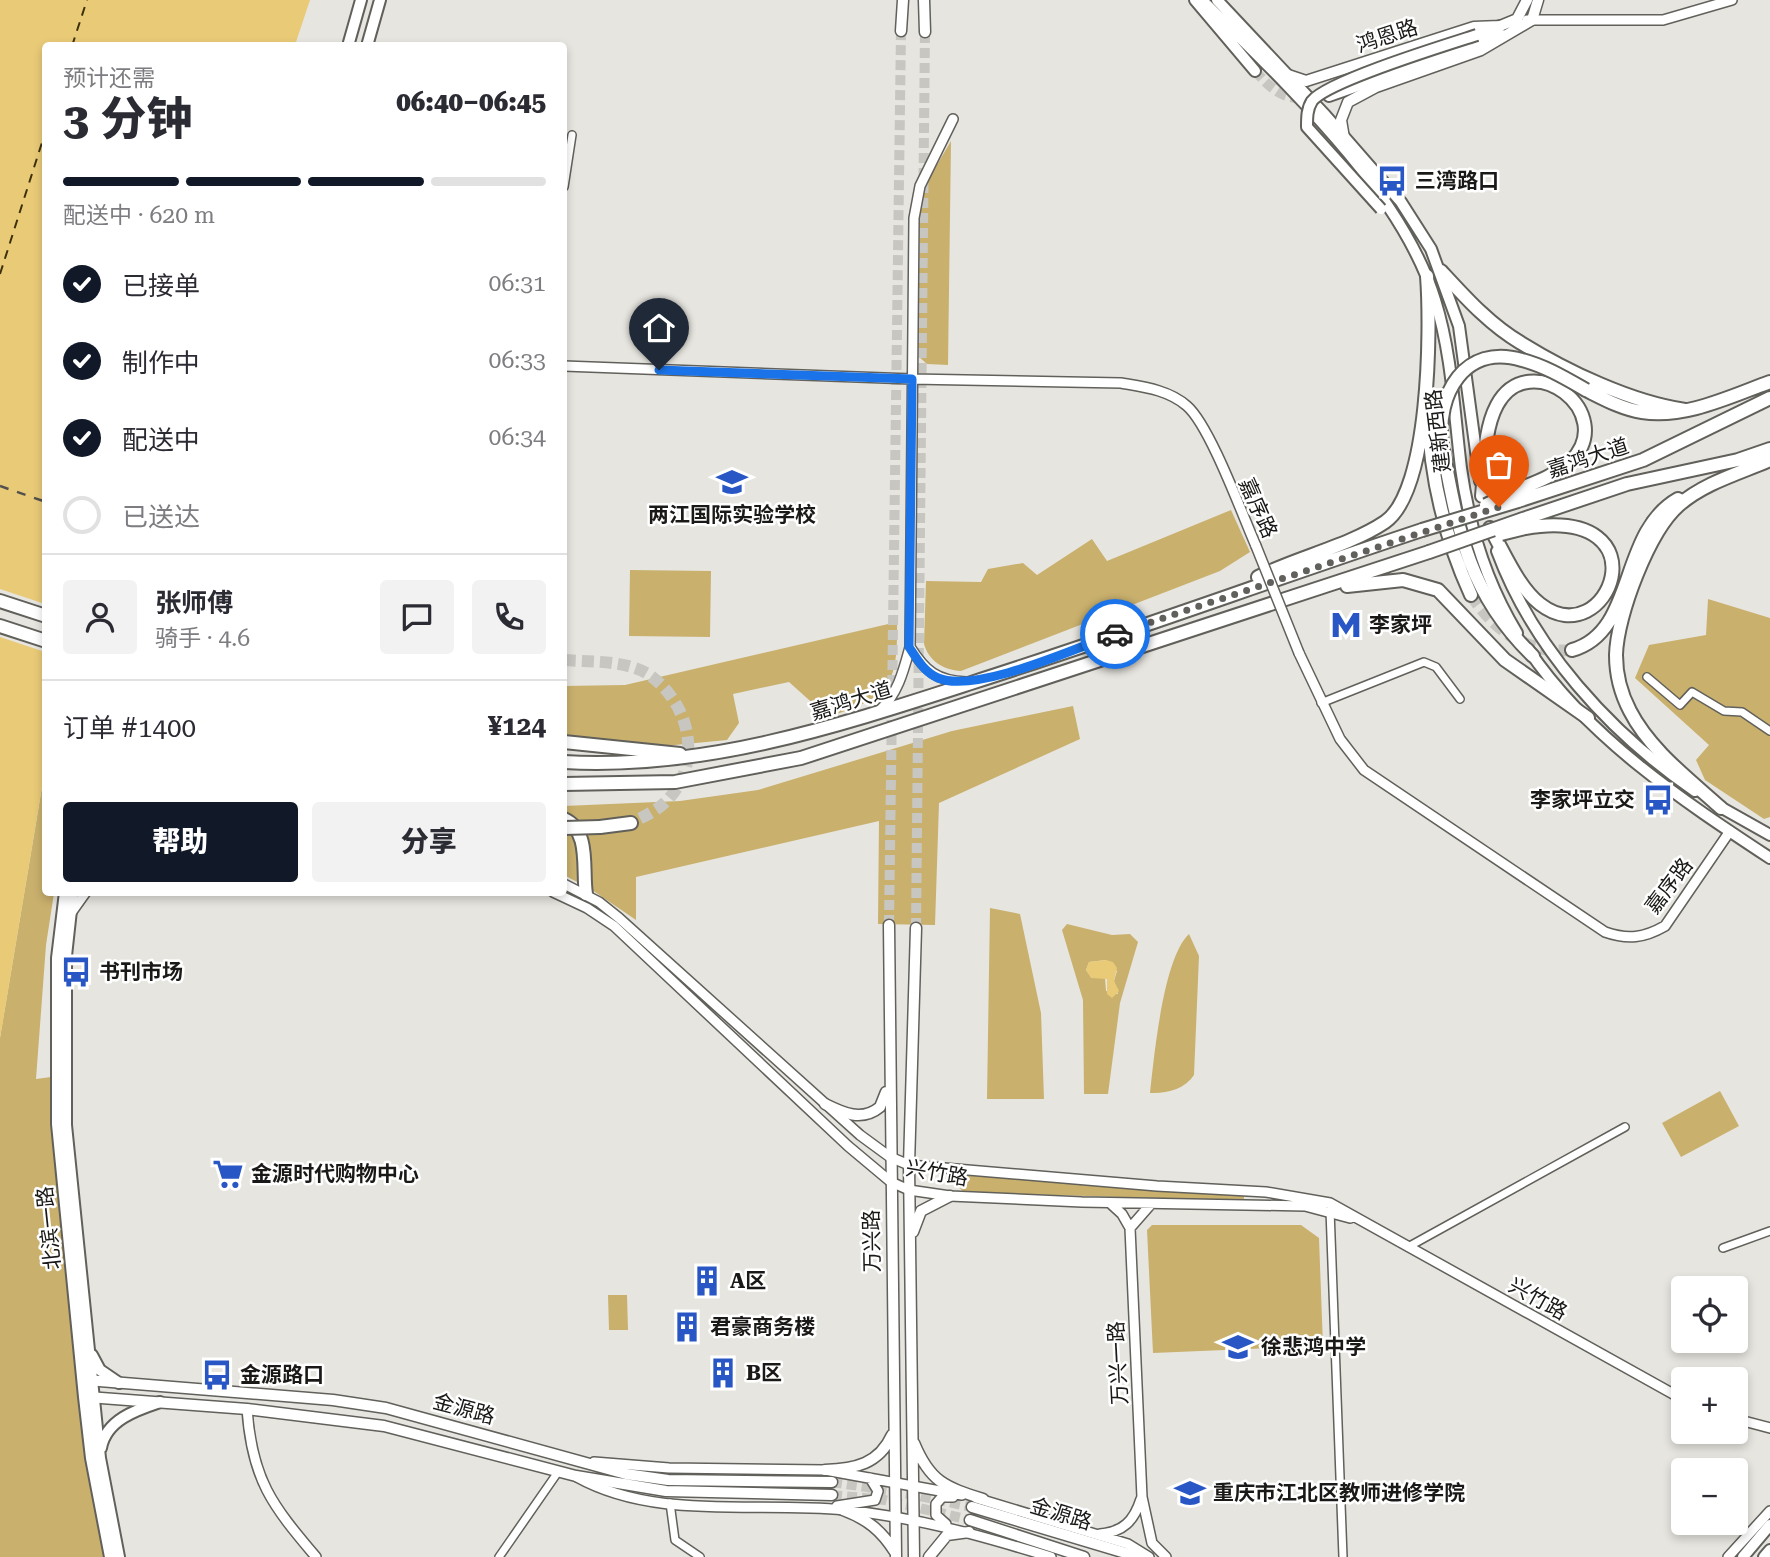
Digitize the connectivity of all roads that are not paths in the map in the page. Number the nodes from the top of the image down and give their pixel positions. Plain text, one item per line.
1 (361, 0) edge
2 (380, 0) edge
3 (903, 0) edge
4 (924, 0) edge
5 (1195, 0) edge
6 (1202, 0) edge
7 (1217, 0) edge
8 (1527, 0) edge
9 (1538, 0) edge
10 (1732, 0) edge
11 (1517, 19) junction
12 (1532, 20) junction
13 (901, 31) tunnel mouth
14 (1501, 31) junction
15 (925, 32) tunnel mouth
16 (349, 42) edge
17 (369, 42) edge
18 (1255, 71) tunnel mouth
19 (1288, 75) junction
20 (1329, 96) dead end
21 (953, 119) dead end
22 (572, 135) dead end
23 (1344, 138) junction
24 (567, 168) edge
25 (1414, 249) junction
26 (1441, 271) junction
27 (1427, 276) junction
28 (1430, 337) junction
29 (567, 366) edge
30 (912, 379) junction
31 (1770, 382) edge
32 (1770, 398) edge
33 (1685, 410) junction
34 (1770, 449) edge
35 (1770, 460) edge
36 (1702, 489) junction
37 (1482, 496) junction
38 (1516, 496) junction
39 (1524, 523) junction
40 (1490, 528) junction
41 (1471, 595) tunnel mouth
42 (1299, 596) junction
43 (1213, 599) junction
44 (0, 601) edge
45 (42, 615) edge
46 (0, 626) edge
47 (42, 640) edge
48 (909, 647) junction
49 (1572, 650) tunnel mouth
50 (1532, 656) junction
51 (1647, 677) dead end
52 (972, 683) junction
53 (1460, 699) dead end
54 (1321, 703) junction
55 (877, 714) junction
56 (1588, 718) junction
57 (1770, 731) edge
58 (567, 742) edge
59 (704, 755) junction
60 (567, 762) edge
61 (567, 784) edge
62 (1721, 807) junction
63 (631, 823) tunnel mouth
64 (567, 826) edge
65 (567, 826) edge
66 (1730, 831) junction
67 (1770, 835) edge
68 (1742, 840) junction
69 (1770, 858) edge
70 (1770, 865) edge
71 (567, 885) edge
72 (586, 894) junction
73 (65, 896) edge
74 (72, 896) edge
75 (83, 896) edge
76 (562, 896) edge
77 (70, 914) junction
78 (889, 925) tunnel mouth
79 (916, 928) tunnel mouth
80 (889, 1064) junction
81 (825, 1104) junction
82 (1625, 1127) dead end
83 (890, 1157) junction
84 (909, 1165) junction
85 (891, 1182) junction
86 (909, 1190) junction
87 (950, 1196) junction
88 (1110, 1203) junction
89 (1151, 1204) junction
90 (1330, 1207) junction
91 (1130, 1228) junction
92 (1770, 1231) edge
93 (1408, 1247) junction
94 (1723, 1248) dead end
95 (909, 1253) junction
96 (89, 1348) junction
97 (87, 1380) junction
98 (119, 1382) junction
99 (164, 1386) junction
100 (894, 1386) junction
101 (911, 1393) junction
102 (1671, 1393) edge
103 (88, 1397) junction
104 (160, 1402) junction
105 (247, 1409) junction
106 (1748, 1422) edge
107 (1770, 1428) edge
108 (894, 1431) junction
109 (912, 1438) junction
110 (100, 1458) junction
111 (578, 1461) junction
112 (825, 1471) junction
113 (558, 1472) junction
114 (576, 1476) junction
115 (870, 1478) junction
116 (894, 1481) junction
117 (832, 1482) tunnel mouth
118 (913, 1485) junction
119 (832, 1495) tunnel mouth
120 (1142, 1497) junction
121 (983, 1499) junction
122 (670, 1503) junction
123 (972, 1507) tunnel mouth
124 (825, 1508) junction
125 (842, 1510) junction
126 (1770, 1511) edge
127 (894, 1515) junction
128 (913, 1519) junction
129 (970, 1520) tunnel mouth
130 (1770, 1525) edge
131 (950, 1527) junction
132 (968, 1532) junction
133 (1097, 1535) junction
134 (896, 1556) edge
135 (110, 1557) edge
136 (119, 1557) edge
137 (316, 1557) edge
138 (499, 1557) edge
139 (700, 1557) edge
140 (914, 1557) edge
141 (929, 1557) edge
142 (1051, 1557) edge
143 (1084, 1557) edge
144 (1139, 1557) edge
145 (1149, 1557) edge
146 (1167, 1557) edge
147 (1343, 1557) edge
148 (1728, 1557) edge
149 (1742, 1557) edge

1 - 16 main road
2 - 17 main road
3 - 13 main road
4 - 15 main road
5 - 18 main road
6 - 25 main road, 建新西路
7 - 19 main road, 建新西路
8 - 11 main road
9 - 12 main road
10 - 12 street
11 - 12 street
11 - 14 main road, 鸿恩路
12 - 14 main road, 鸿恩路
14 - 19 main road, 鸿恩路
14 - 20 main road
14 - 23 main road, 鸿恩路
14 - 25 main road, bridge
19 - 23 main road, 建新西路
21 - 30 street
22 - 24 street
23 - 26 main road, 建新西路
25 - 27 main road, 建新西路
26 - 33 highway
26 - 37 main road, 建新西路
27 - 28 highway
27 - 50 main road, 建新西路
28 - 41 highway
28 - 43 highway
29 - 30 street, 嘉序路
30 - 48 street
30 - 54 street, 嘉序路, bridge
31 - 33 highway
32 - 38 highway, 嘉鸿大道
33 - 50 highway, bridge
34 - 39 highway, 嘉鸿大道
35 - 36 highway
36 - 49 highway
36 - 62 highway
37 - 38 highway
37 - 40 main road, 建新西路
38 - 43 highway, 嘉鸿大道, bridge
39 - 40 highway
39 - 42 highway, 嘉鸿大道, bridge
40 - 62 main road, 建新西路
42 - 56 highway
42 - 61 highway, 嘉鸿大道
43 - 52 highway, 嘉鸿大道
44 - 45 highway
46 - 47 highway
48 - 52 street
48 - 55 street
50 - 56 main road, 建新西路
51 - 57 street
52 - 55 highway, 嘉鸿大道
53 - 54 street
54 - 66 street, 嘉序路
55 - 59 highway, 嘉鸿大道
56 - 66 main road, 建新西路
58 - 59 highway
59 - 60 highway, 嘉鸿大道
62 - 67 main road, 建新西路
63 - 64 highway, bridge
65 - 72 highway
66 - 68 main road, 建新西路
68 - 69 main road, 建新西路
68 - 70 main road
71 - 72 street, 兴竹路
72 - 81 street, 兴竹路
73 - 97 main road, 北滨一路
74 - 77 main road, 北滨一路
75 - 77 street
76 - 85 street, 兴竹路
77 - 96 main road, 北滨一路
78 - 80 main road, 万兴路
79 - 84 main road, 万兴路
80 - 81 main road
80 - 83 main road, 万兴路
81 - 83 street, 兴竹路
82 - 93 street
83 - 84 street, 兴竹路
83 - 85 main road, 万兴路
84 - 86 main road, 万兴路
84 - 90 street, 兴竹路
85 - 86 street, 兴竹路
85 - 100 main road, 万兴路
86 - 87 street, 兴竹路
86 - 95 main road, 万兴路
87 - 88 street, 兴竹路
87 - 95 main road
88 - 89 street, 兴竹路
88 - 91 street
89 - 90 street, 兴竹路
89 - 91 street
90 - 93 street, 兴竹路
90 - 147 street
91 - 120 street, 万兴一路
92 - 94 street
93 - 102 street, 兴竹路
95 - 101 main road, 万兴路
96 - 97 main road, 北滨一路
96 - 98 main road
97 - 98 main road, 金源路
97 - 103 main road, 北滨一路
98 - 99 main road, 金源路
99 - 104 main road
99 - 111 main road, 金源路
100 - 101 main road
100 - 108 main road, 万兴路
101 - 109 main road, 万兴路
103 - 104 main road, 金源路
103 - 110 main road, 北滨一路
103 - 135 main road, 北滨一路
104 - 105 main road, 金源路
104 - 110 main road
105 - 113 main road, 金源路
105 - 137 street
106 - 107 street
108 - 112 main road
108 - 116 main road, 万兴路
109 - 118 main road, 万兴路
109 - 121 main road
110 - 136 main road, 北滨一路
111 - 112 street
111 - 117 main road, 金源路
112 - 115 street
113 - 114 main road, 金源路
113 - 138 street
114 - 119 main road, 金源路
114 - 122 street
115 - 116 street
115 - 124 street
116 - 118 street
116 - 127 main road, 万兴路
118 - 121 street
118 - 128 main road, 万兴路
120 - 133 street
120 - 146 street, 万兴一路
121 - 131 street
121 - 133 street
122 - 124 street
122 - 139 street
123 - 144 main road, 金源路
124 - 125 street
125 - 127 street
125 - 134 main road
126 - 148 street
127 - 128 street
127 - 134 main road, 万兴路
128 - 131 street
128 - 140 main road, 万兴路
129 - 143 main road, 金源路
130 - 149 main road
131 - 132 street
132 - 141 main road
132 - 142 street
133 - 145 street

